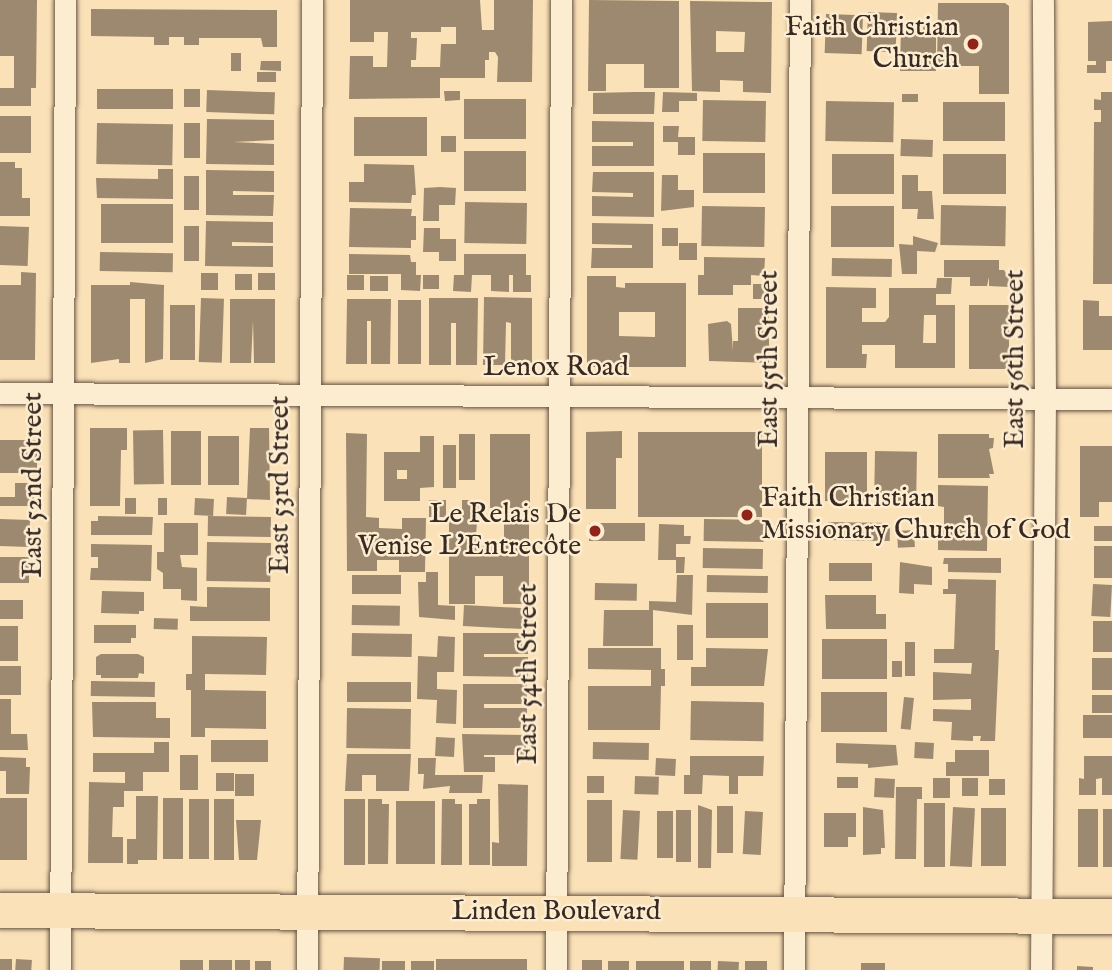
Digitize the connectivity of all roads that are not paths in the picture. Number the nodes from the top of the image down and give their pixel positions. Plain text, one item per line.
1 (65, 0) edge
2 (312, 0) edge
3 (561, 0) edge
4 (800, 0) edge
5 (1043, 0) edge
6 (0, 393) edge
7 (63, 393) junction
8 (310, 394) junction
9 (558, 396) junction
10 (797, 397) junction
11 (1045, 398) junction
12 (1112, 399) edge
13 (0, 910) edge
14 (60, 910) junction
15 (307, 911) junction
16 (556, 913) junction
17 (794, 914) junction
18 (1042, 916) junction
19 (1112, 916) edge
20 (60, 970) edge
21 (307, 970) edge
22 (556, 970) edge
23 (794, 970) edge
24 (1041, 970) edge

1 - 7 street, East 52nd Street
2 - 8 street, East 53rd Street
3 - 9 street, East 54th Street
4 - 10 street, East 55th Street
5 - 11 street, East 56th Street
6 - 7 street, Lenox Road
7 - 8 street, Lenox Road
7 - 14 street, East 52nd Street
8 - 9 street, Lenox Road
8 - 15 street, East 53rd Street
9 - 10 street, Lenox Road
9 - 16 street, East 54th Street
10 - 11 street, Lenox Road
10 - 17 street, East 55th Street
11 - 12 street, Lenox Road
11 - 18 street, East 56th Street
13 - 14 highway, Linden Boulevard
14 - 15 highway, Linden Boulevard
14 - 20 street, East 52nd Street
15 - 16 highway, Linden Boulevard
15 - 21 street, East 53rd Street
16 - 17 highway, Linden Boulevard
16 - 22 street, East 54th Street
17 - 18 highway, Linden Boulevard
17 - 23 street, East 55th Street
18 - 19 highway, Linden Boulevard
18 - 24 street, East 56th Street

